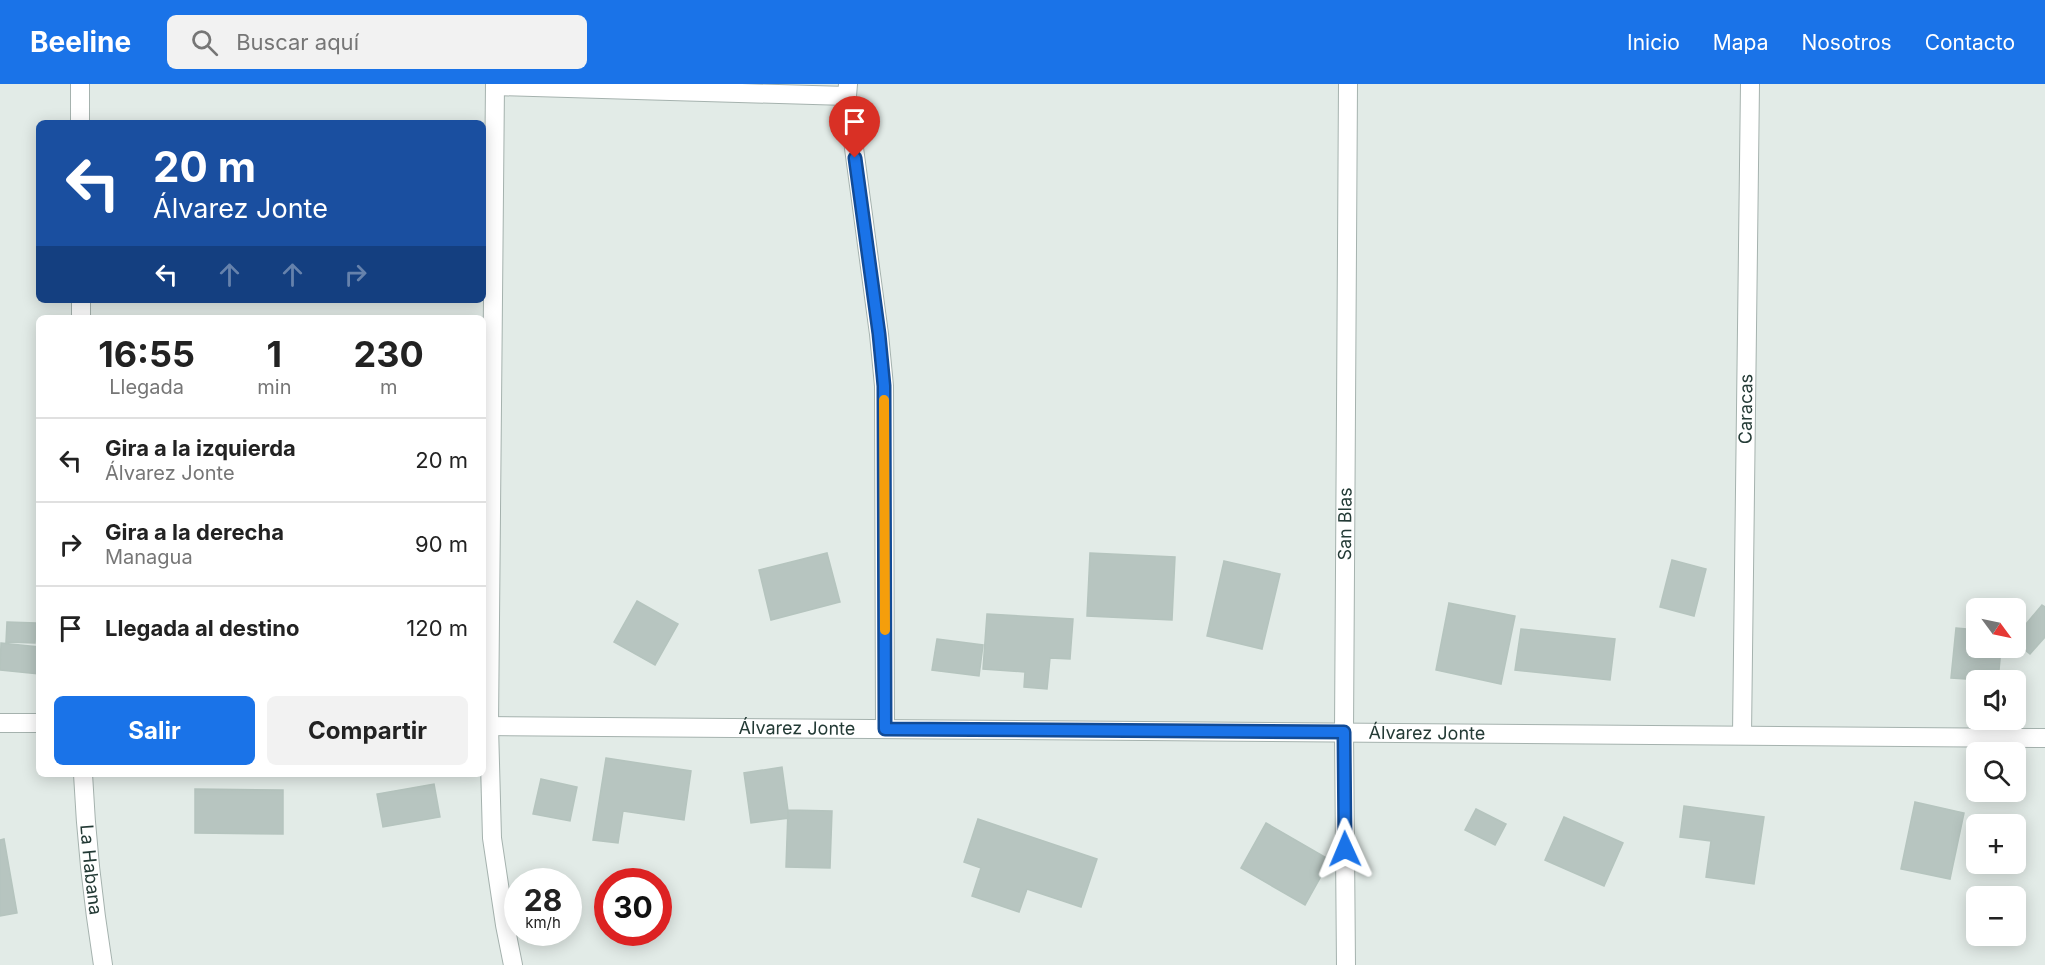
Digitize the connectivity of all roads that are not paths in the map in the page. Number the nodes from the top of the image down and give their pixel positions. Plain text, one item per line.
1 (80, 84) edge
2 (1348, 84) edge
3 (1750, 84) edge
4 (495, 85) edge
5 (848, 90) edge
6 (80, 120) edge
7 (0, 723) edge
8 (36, 723) edge
9 (486, 726) edge
10 (885, 729) junction
11 (1344, 732) junction
12 (1742, 735) junction
13 (2045, 738) edge
14 (83, 777) edge
15 (103, 965) edge
16 (513, 965) edge
17 (1346, 965) edge

1 - 6 street
2 - 11 street, San Blas
3 - 12 street, Caracas
4 - 5 street
4 - 9 street
5 - 10 street
7 - 8 street
9 - 10 street, Álvarez Jonte
9 - 16 street
10 - 11 street, Álvarez Jonte
11 - 12 street, Álvarez Jonte
11 - 17 street, San Blas
12 - 13 street, Álvarez Jonte
14 - 15 street, La Habana

